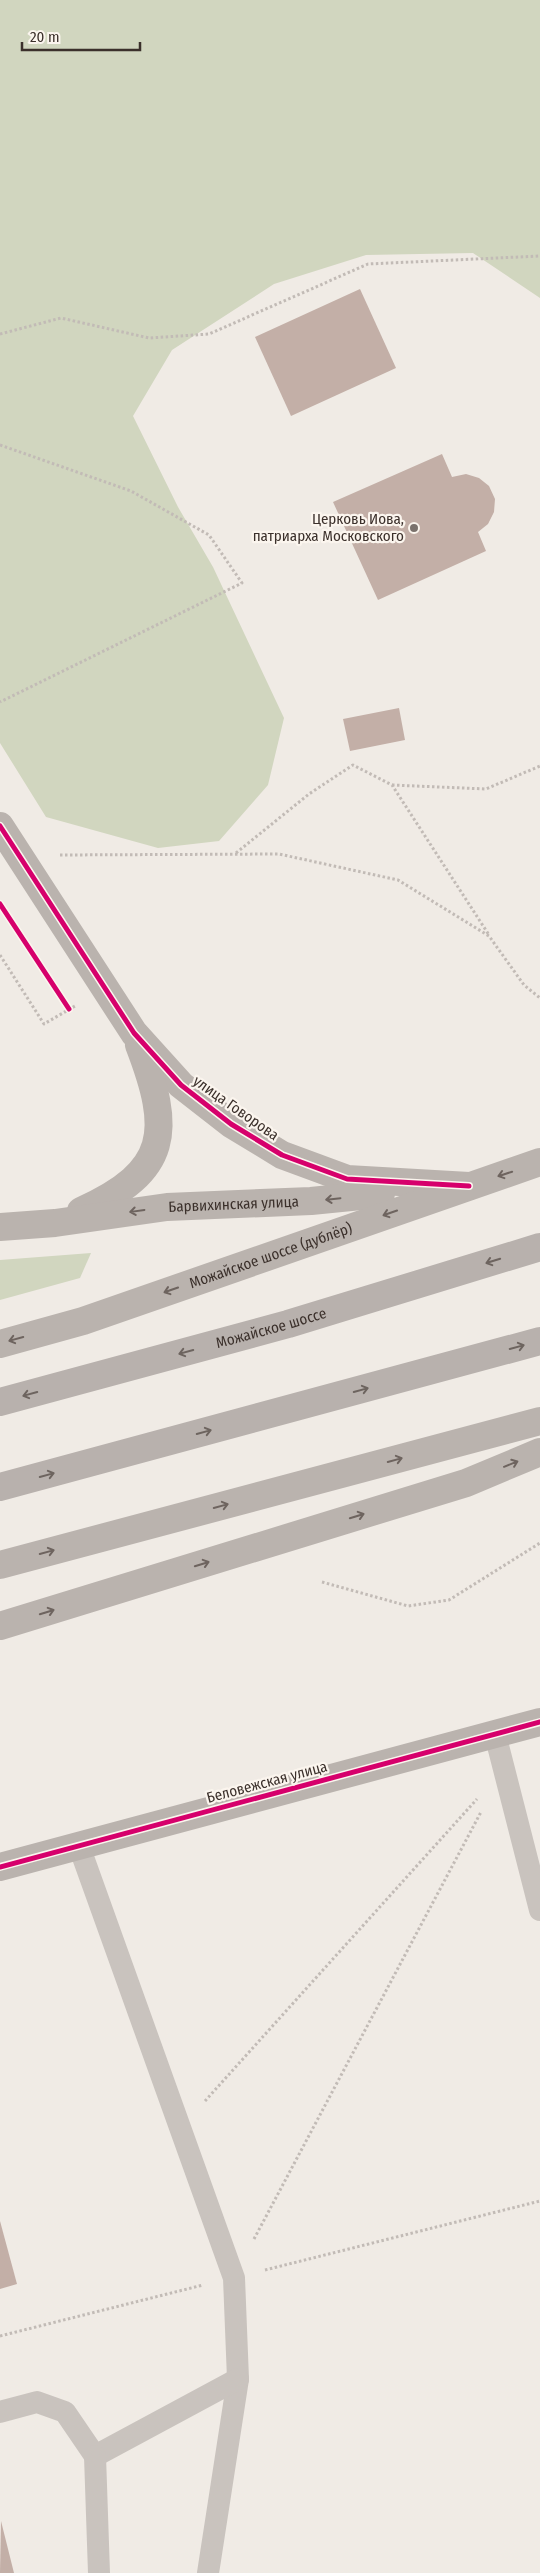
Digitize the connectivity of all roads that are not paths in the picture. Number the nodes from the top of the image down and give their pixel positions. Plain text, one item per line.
1 (0, 826) edge
2 (134, 1033) junction
3 (540, 1162) edge
4 (469, 1186) junction
5 (55, 1223) junction
6 (0, 1227) edge
7 (540, 1247) edge
8 (540, 1340) edge
9 (0, 1344) edge
10 (0, 1402) edge
11 (540, 1421) edge
12 (540, 1452) edge
13 (0, 1487) edge
14 (0, 1565) edge
15 (0, 1626) edge
16 (540, 1722) edge
17 (495, 1734) junction
18 (79, 1846) junction
19 (0, 1866) edge
20 (540, 1910) edge
21 (238, 2379) junction
22 (0, 2412) edge
23 (95, 2456) junction
24 (99, 2573) edge
25 (208, 2573) edge

1 - 2 street, улица Говорова
2 - 4 street, улица Говорова
2 - 5 street, улица Говорова
3 -> 4 street, Можайское шоссе (дублёр)
4 -> 5 street, Барвихинская улица
4 -> 9 street, Можайское шоссе (дублёр)
5 - 6 street, Барвихинская улица
7 -> 10 main road, Можайское шоссе
13 -> 8 main road
14 -> 11 street
15 -> 12 street
16 - 17 street, Беловежская улица
17 - 18 street, Беловежская улица
17 - 20 lane
18 - 19 street, Беловежская улица
18 - 21 lane
21 - 23 lane
21 - 25 lane
22 - 23 lane
23 - 24 lane

